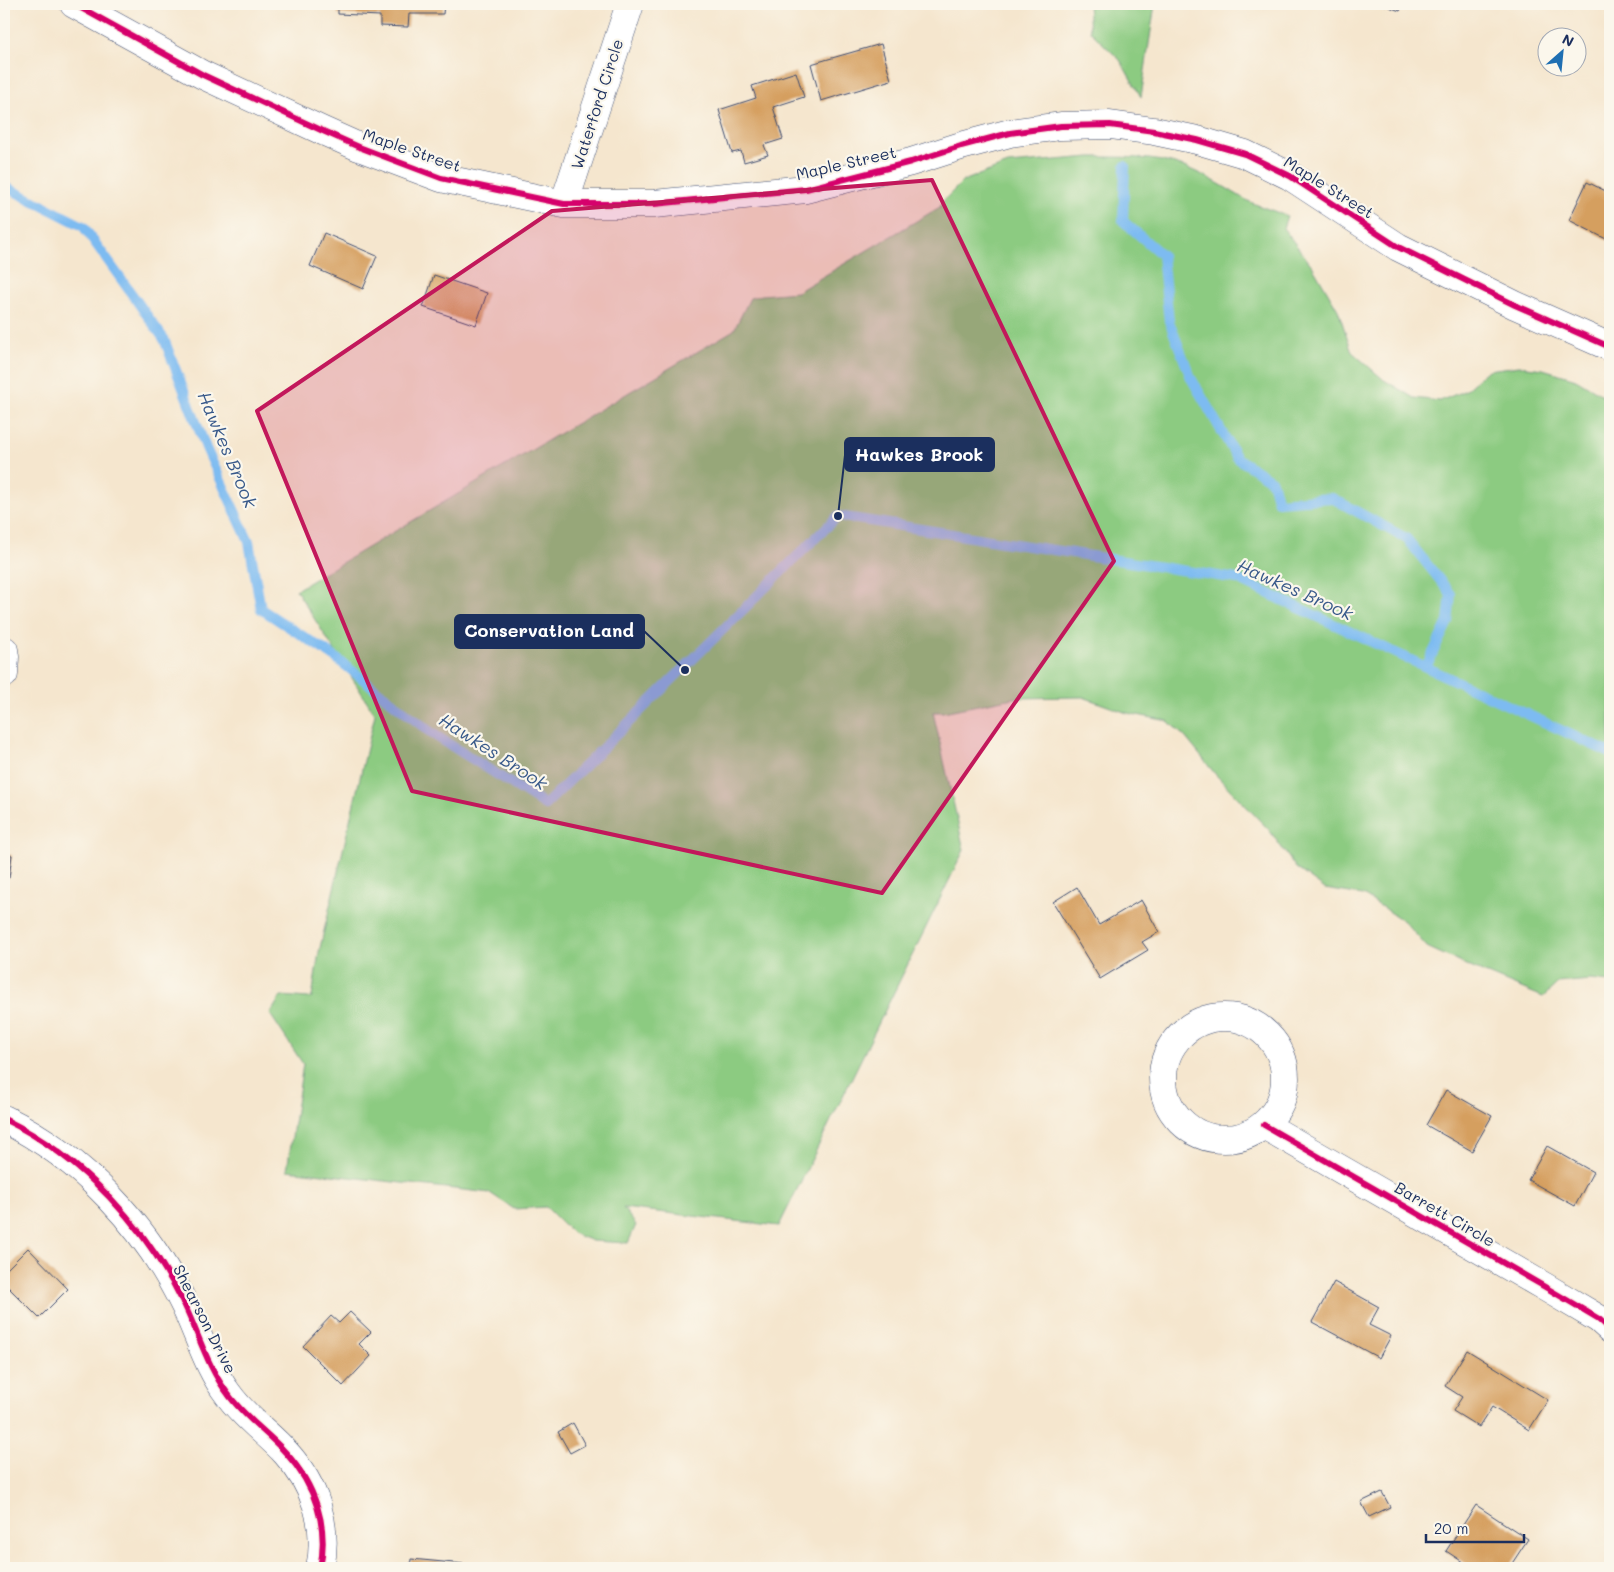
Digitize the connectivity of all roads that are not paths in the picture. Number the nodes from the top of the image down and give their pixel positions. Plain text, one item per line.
1 (74, 4) edge
2 (630, 4) edge
3 (564, 204) junction
4 (1610, 348) edge
5 (4, 650) edge
6 (4, 674) edge
7 (4, 1119) edge
8 (1264, 1125) junction
9 (1610, 1329) edge
10 (320, 1568) edge

1 - 3 street, Maple Street
2 - 3 street, Waterford Circle
3 - 4 street, Maple Street
5 - 6 street
7 - 10 street, Shearson Drive
8 - 8 street
8 - 9 street, Barrett Circle

